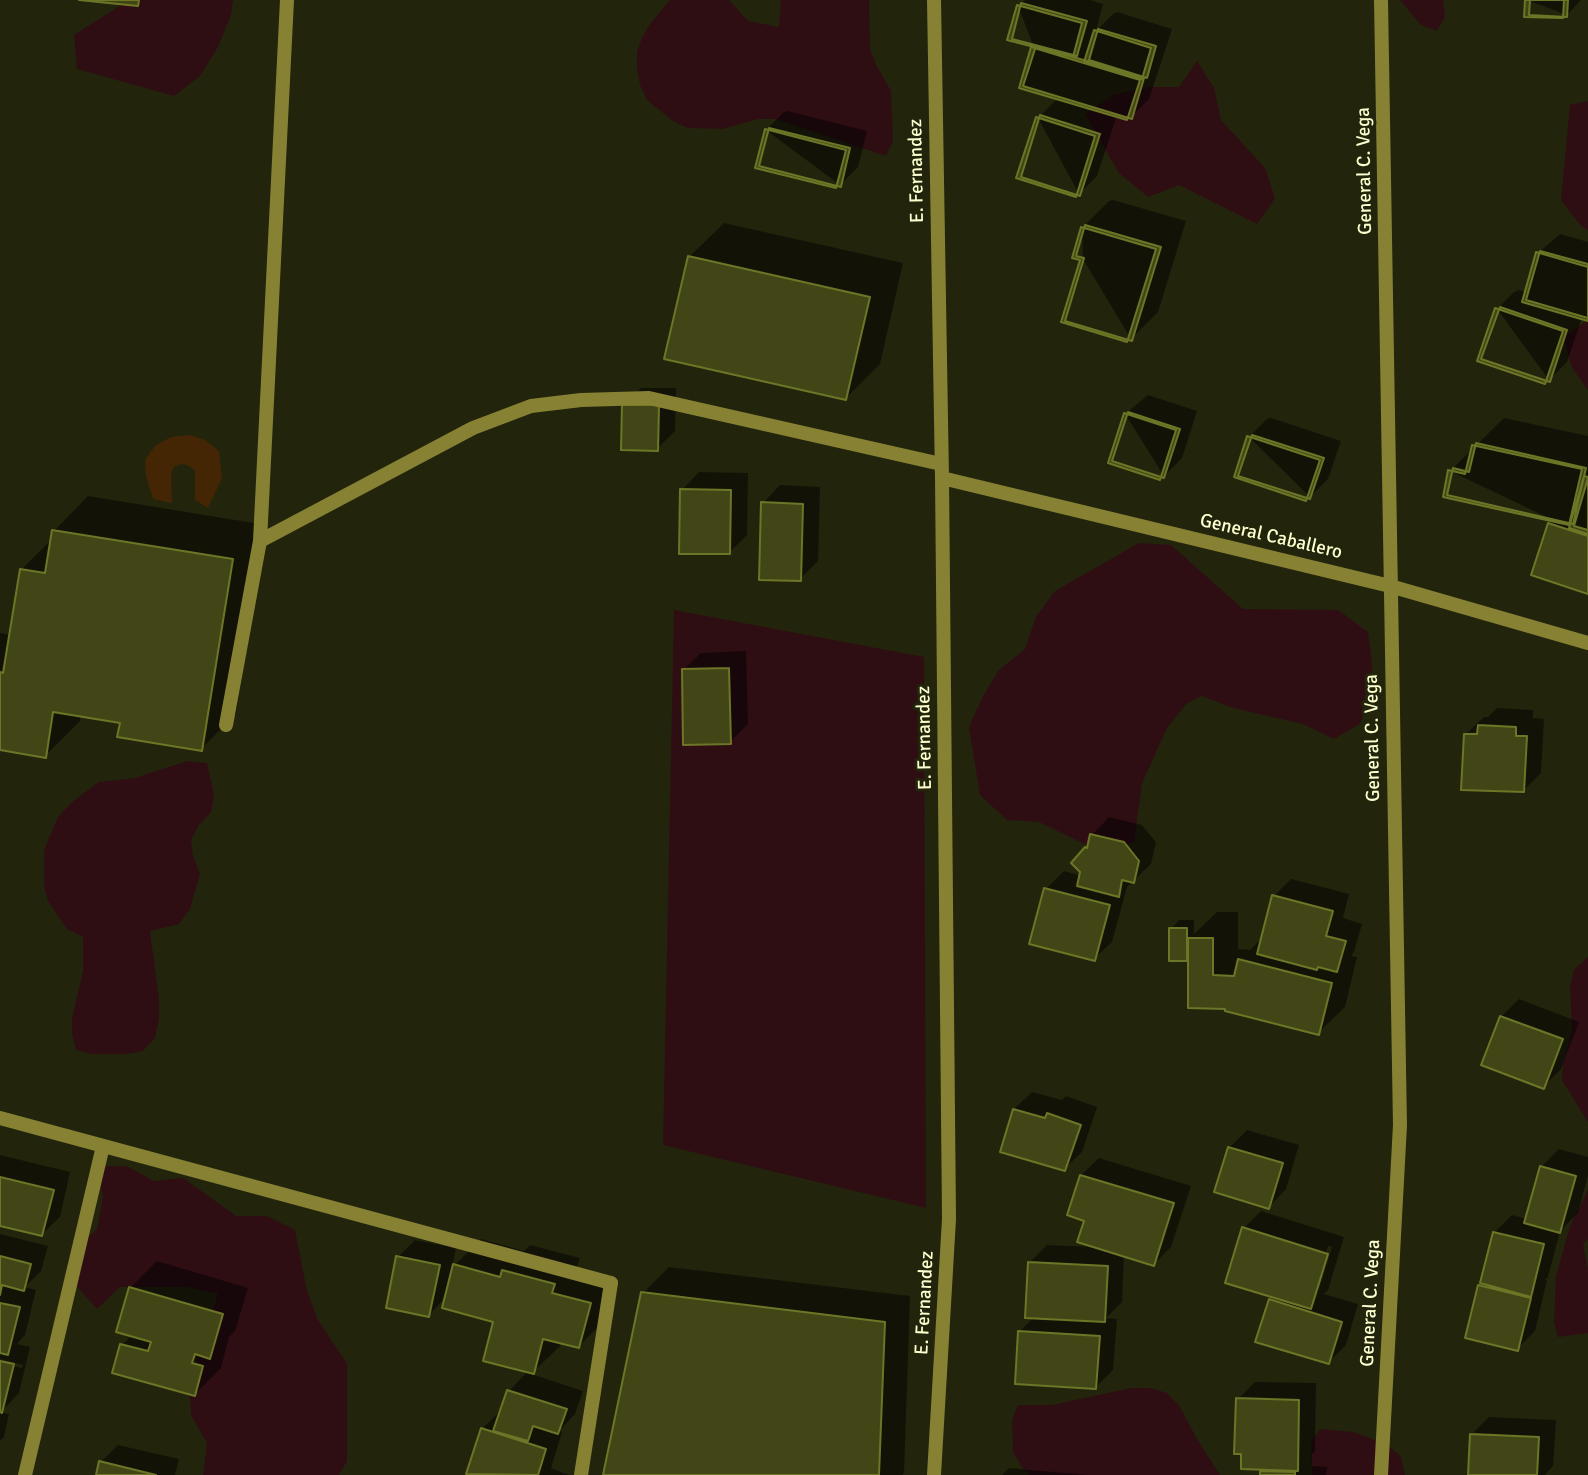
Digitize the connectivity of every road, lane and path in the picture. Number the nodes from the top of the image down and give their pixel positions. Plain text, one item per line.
1 (286, 0) edge
2 (934, 0) edge
3 (1381, 0) edge
4 (942, 471) junction
5 (260, 541) junction
6 (1390, 586) junction
7 (1588, 643) edge
8 (226, 725) dead end
9 (0, 1118) edge
10 (103, 1146) junction
11 (24, 1475) edge
12 (581, 1475) edge
13 (934, 1475) edge
14 (1381, 1475) edge

1 - 5 street
2 - 4 street, E. Fernandez
3 - 6 street, General C. Vega
4 - 5 street, General Caballero
4 - 6 street, General Caballero
4 - 13 street, E. Fernandez
5 - 8 street
6 - 7 street, General Caballero
6 - 14 street, General C. Vega
9 - 10 street
10 - 11 street
10 - 12 street

